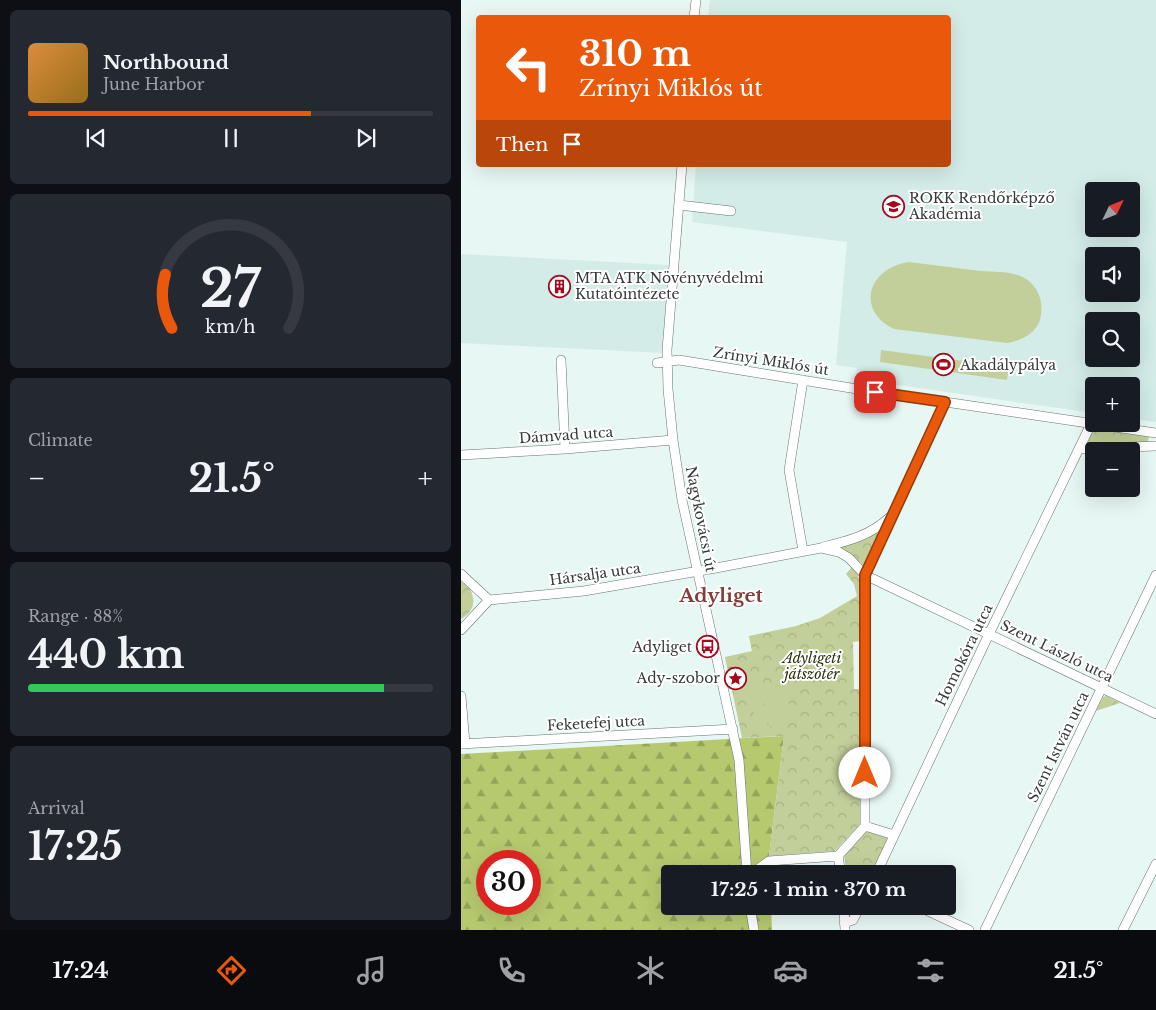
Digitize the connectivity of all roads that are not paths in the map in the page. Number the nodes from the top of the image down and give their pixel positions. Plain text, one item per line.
1 (696, 0) edge
2 (694, 15) edge
3 (682, 167) edge
4 (679, 205) junction
5 (731, 211) dead end
6 (561, 360) dead end
7 (662, 362) junction
8 (803, 380) junction
9 (945, 402) junction
10 (1085, 423) edge
11 (1140, 431) edge
12 (1087, 432) edge
13 (1156, 433) edge
14 (673, 440) junction
15 (1156, 446) edge
16 (565, 449) junction
17 (1079, 449) junction
18 (461, 455) edge
19 (893, 513) junction
20 (821, 548) junction
21 (803, 552) junction
22 (701, 571) junction
23 (461, 574) edge
24 (865, 575) junction
25 (1156, 575) edge
26 (489, 600) junction
27 (461, 630) edge
28 (989, 634) junction
29 (1102, 688) junction
30 (461, 696) edge
31 (1156, 714) edge
32 (733, 729) junction
33 (463, 744) edge
34 (865, 826) junction
35 (894, 835) junction
36 (839, 856) junction
37 (1156, 864) edge
38 (746, 865) edge
39 (763, 865) edge
40 (840, 865) edge
41 (880, 865) edge
42 (752, 915) edge
43 (856, 915) edge
44 (936, 915) edge
45 (845, 926) edge
46 (754, 930) edge
47 (969, 930) edge
48 (985, 930) edge
49 (1123, 930) edge

1 - 2 street
3 - 4 street, Nagykovácsi út
4 - 5 street
4 - 7 street, Nagykovácsi út
6 - 16 street
7 - 8 street, Zrínyi Miklós út
7 - 14 street, Nagykovácsi út
8 - 9 street, Zrínyi Miklós út
8 - 21 street
9 - 10 street, Zrínyi Miklós út
9 - 19 street
11 - 13 street, Zrínyi Miklós út
12 - 17 street, Homokóra utca
14 - 16 street, Dámvad utca
14 - 22 street, Nagykovácsi út
15 - 17 street
16 - 18 street, Dámvad utca
17 - 28 street, Homokóra utca
19 - 20 street, Hársalja utca
19 - 24 street
20 - 21 street, Hársalja utca
20 - 24 street
21 - 22 street, Hársalja utca
22 - 26 street, Hársalja utca
22 - 32 street, Nagykovácsi út
23 - 26 street
24 - 28 street, Szent László utca
24 - 34 street
25 - 29 street, Szent István utca
26 - 27 street
28 - 29 street, Szent László utca
28 - 35 street, Homokóra utca
29 - 31 street, Szent László utca
29 - 48 street, Szent István utca
30 - 33 street
32 - 33 street, Feketefej utca
32 - 38 street, Nagykovácsi út
34 - 35 street
34 - 36 street
35 - 41 street, Homokóra utca
36 - 39 street
36 - 40 street
37 - 49 street
42 - 46 street
43 - 45 street
44 - 47 street

